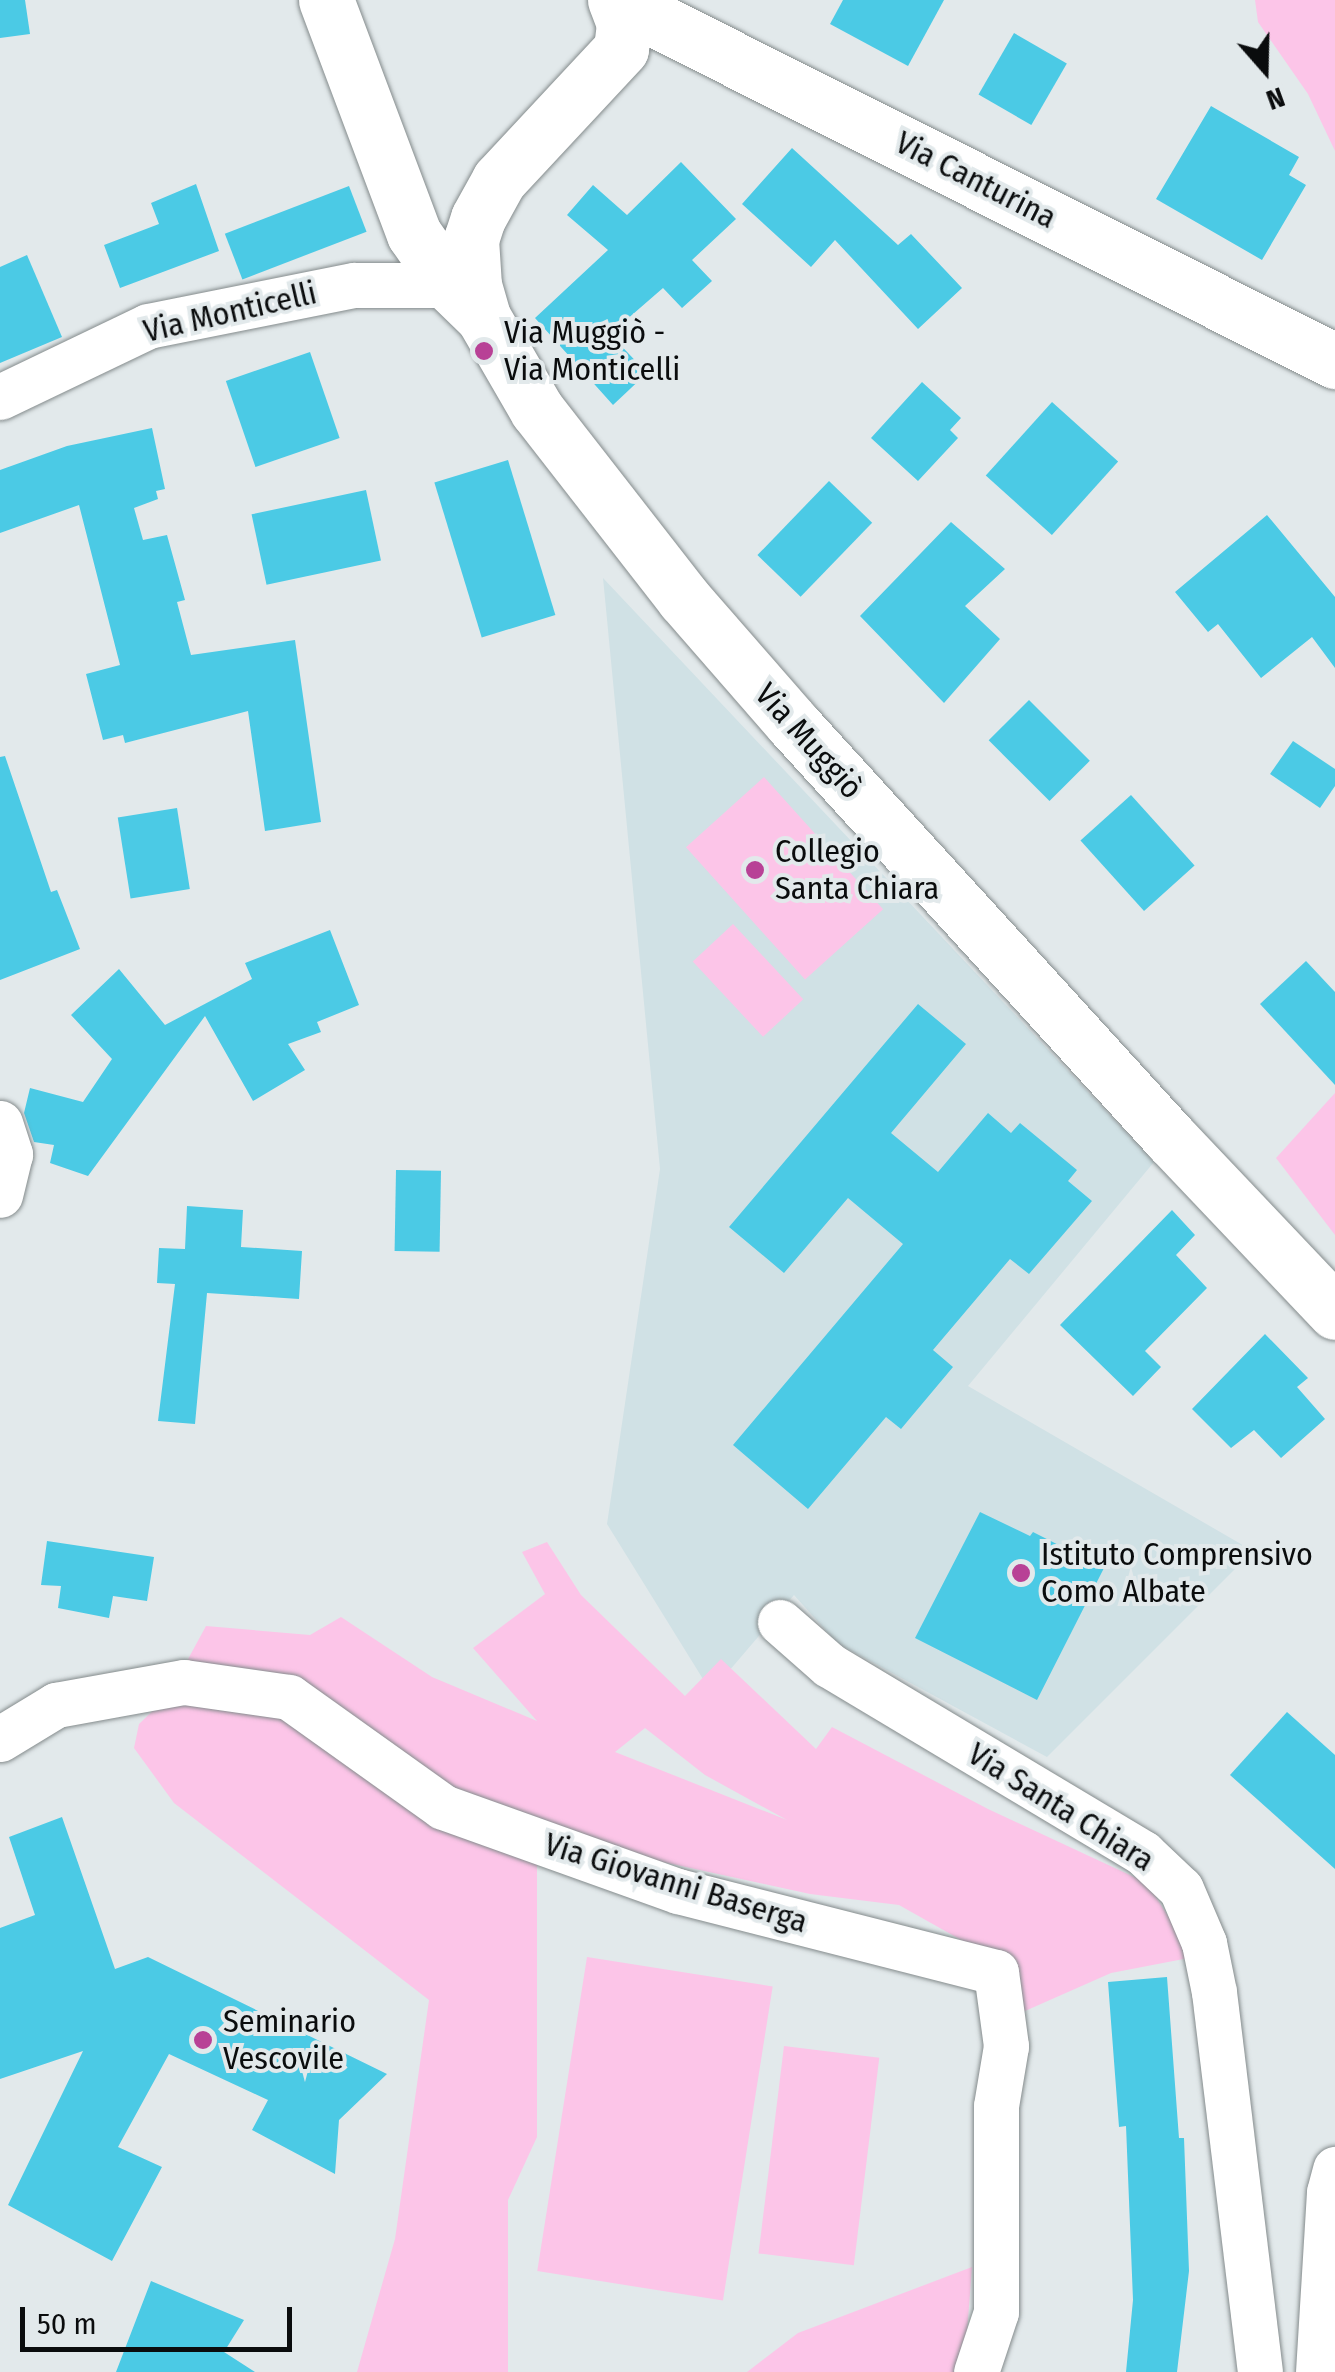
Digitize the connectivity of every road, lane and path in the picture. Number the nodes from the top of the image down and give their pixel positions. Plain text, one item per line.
1 (326, 0) edge
2 (615, 0) edge
3 (691, 38) junction
4 (614, 56) junction
5 (468, 295) junction
6 (1335, 362) edge
7 (0, 397) edge
8 (0, 1123) edge
9 (0, 1195) edge
10 (1335, 1312) edge
11 (780, 1622) dead end
12 (0, 1740) edge
13 (1335, 2169) edge
14 (976, 2372) edge
15 (1260, 2372) edge
16 (1318, 2372) edge

1 - 5 street, Via Muggiò
2 - 3 street, Via Canturina
2 - 4 street
3 - 4 street
3 - 6 street, Via Canturina
4 - 5 street, Via Muggiò
5 - 7 street, Via Monticelli
5 - 10 street, Via Muggiò
8 - 9 street
11 - 15 street, Via Santa Chiara
12 - 14 street, Via Giovanni Baserga
13 - 16 street

